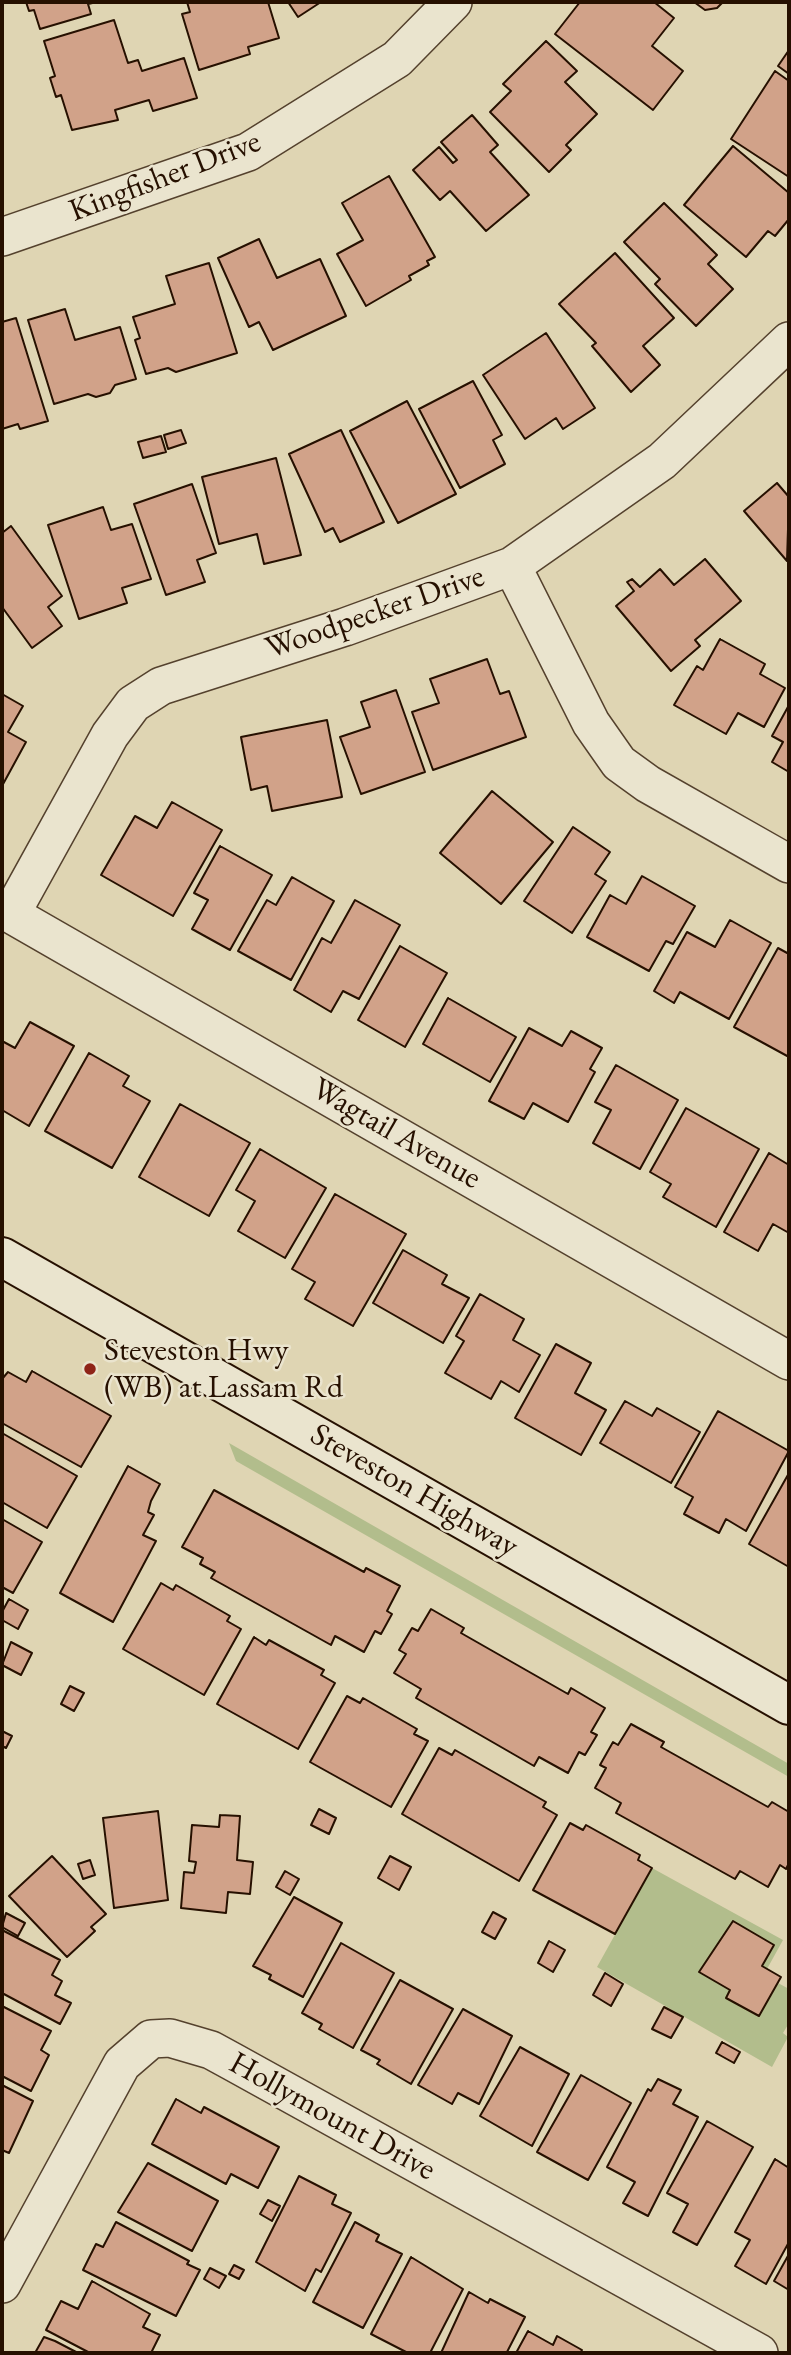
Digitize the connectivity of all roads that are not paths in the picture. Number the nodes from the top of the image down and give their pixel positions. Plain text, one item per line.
1 (453, 2) edge
2 (4, 226) edge
3 (789, 341) edge
4 (512, 566) junction
5 (789, 864) edge
6 (6, 911) edge
7 (2, 1257) edge
8 (789, 1361) edge
9 (789, 1705) edge
10 (2, 2284) edge
11 (759, 2353) edge

1 - 2 street, Kingfisher Drive
3 - 4 street, Woodpecker Drive
4 - 5 street
4 - 6 street, Woodpecker Drive
6 - 8 street, Wagtail Avenue
7 - 9 main road, Steveston Highway
10 - 11 street, Hollymount Drive

